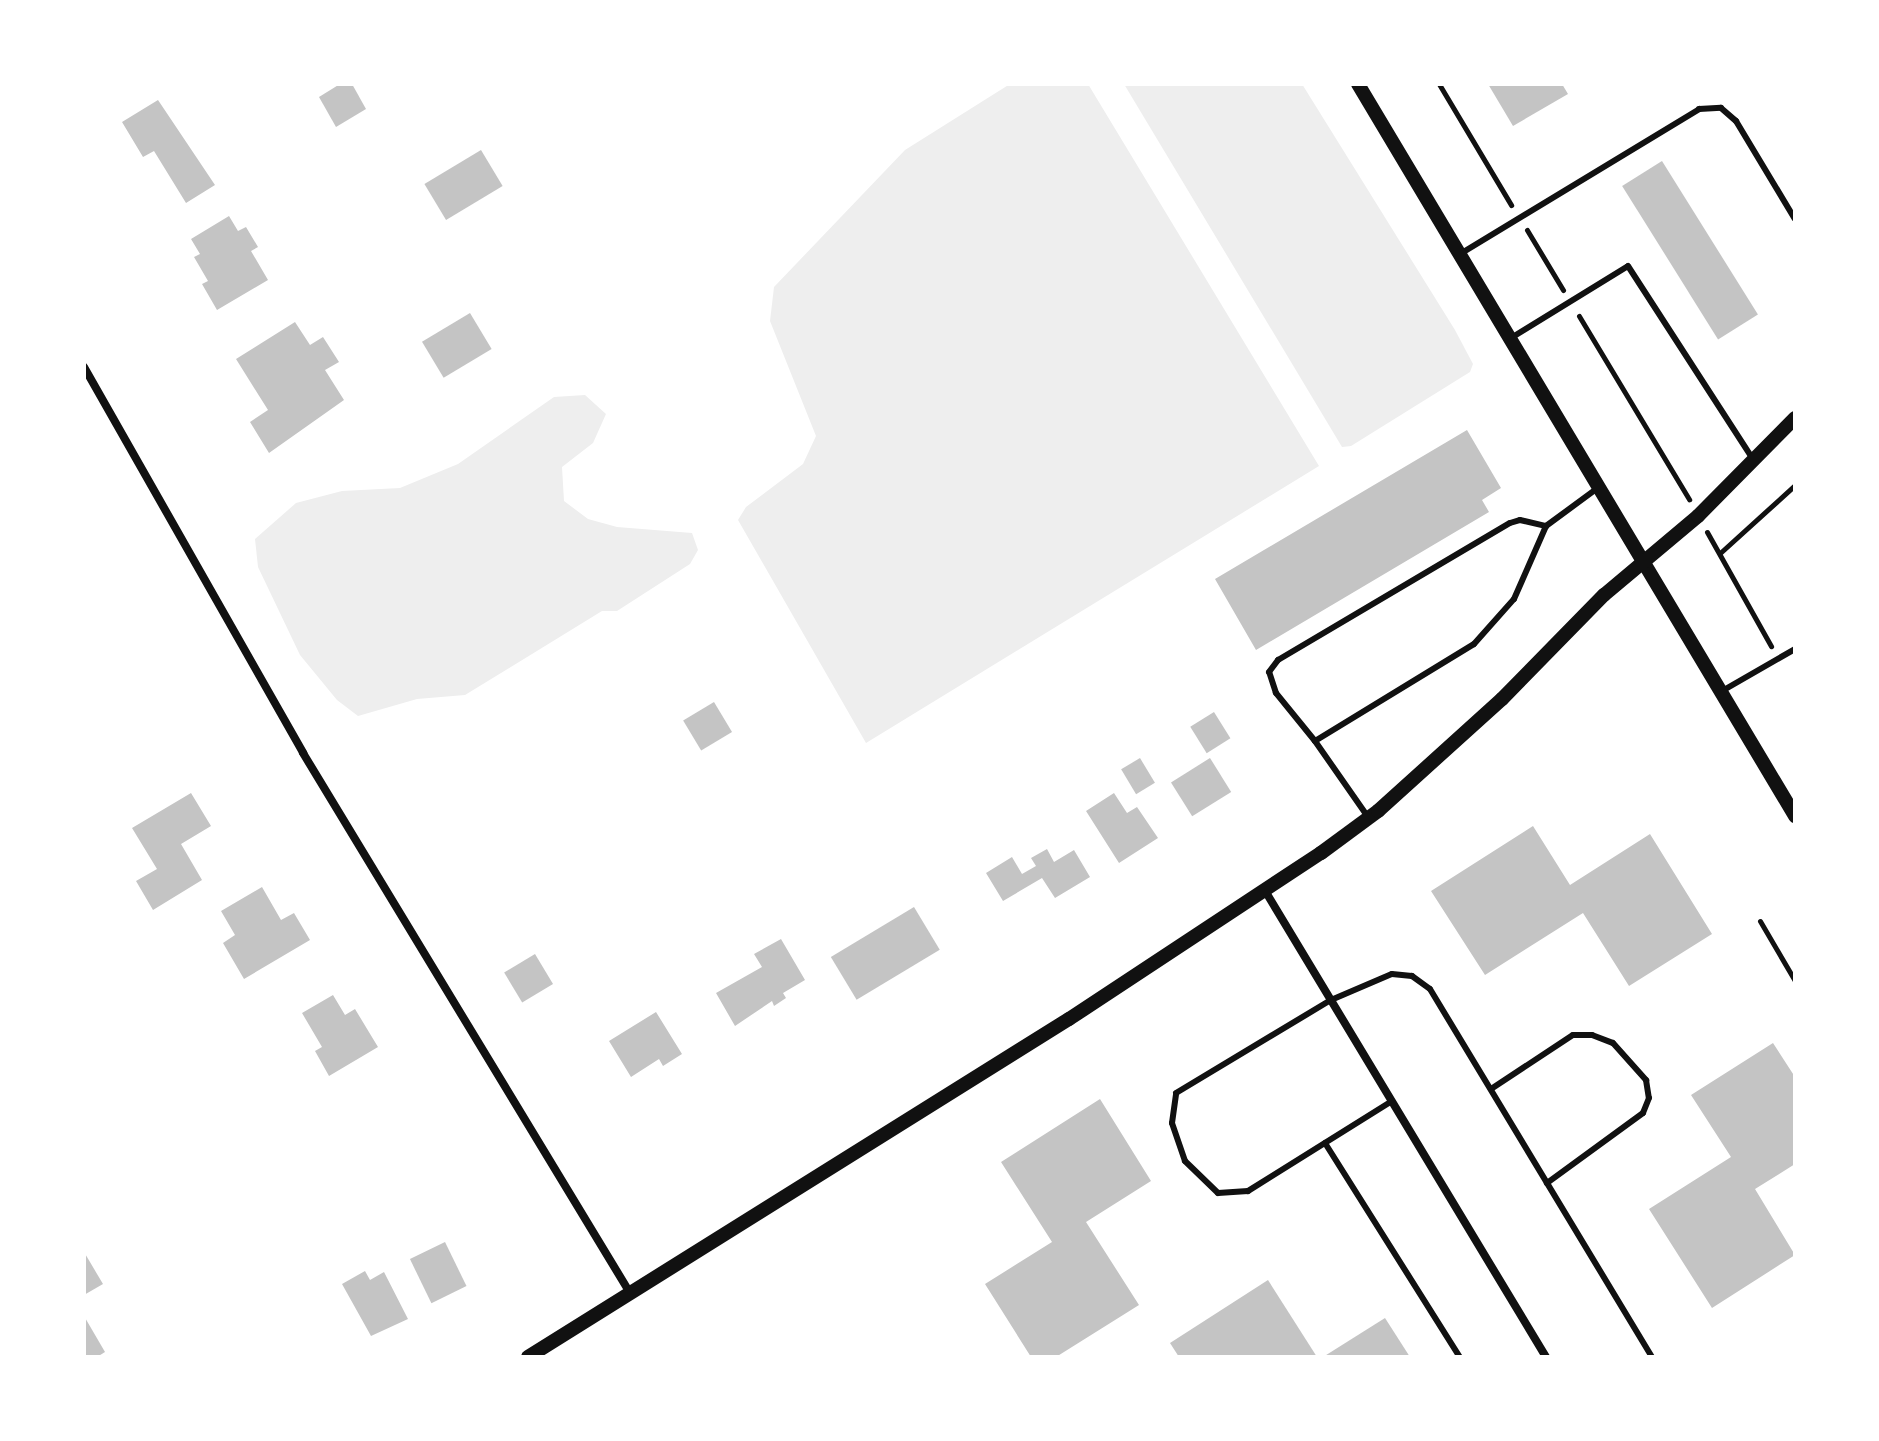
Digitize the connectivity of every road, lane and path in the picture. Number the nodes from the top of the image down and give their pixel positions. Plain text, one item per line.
1 (1358, 84) edge
2 (1795, 219) edge
3 (1460, 254) junction
4 (1511, 338) junction
5 (84, 367) edge
6 (1795, 418) edge
7 (1754, 460) junction
8 (1795, 485) edge
9 (1600, 487) junction
10 (1546, 526) junction
11 (1713, 543) dead end
12 (1720, 553) junction
13 (1644, 562) junction
14 (1767, 637) dead end
15 (1795, 649) edge
16 (1719, 692) junction
17 (1315, 741) junction
18 (1795, 816) edge
19 (1368, 817) junction
20 (1264, 889) junction
21 (1760, 921) dead end
22 (1795, 981) edge
23 (1331, 1000) junction
24 (1491, 1089) junction
25 (1392, 1101) junction
26 (1325, 1143) junction
27 (1547, 1183) junction
28 (630, 1293) junction
29 (528, 1357) edge
30 (1460, 1357) edge
31 (1546, 1357) edge
32 (1652, 1357) edge

1 - 3 street
2 - 3 lane
3 - 4 street
4 - 7 lane
4 - 9 street
5 - 28 street
6 - 7 street
7 - 13 street
8 - 12 path
9 - 10 lane
9 - 13 street
10 - 17 lane
10 - 17 lane
11 - 12 path
12 - 14 path
13 - 16 street
13 - 19 street
15 - 16 lane
16 - 18 street
17 - 19 lane
19 - 20 street
20 - 23 street
20 - 28 street
21 - 22 path
23 - 24 lane
23 - 25 street
23 - 26 lane
24 - 27 lane
24 - 27 lane
25 - 26 lane
25 - 31 street
26 - 30 lane
27 - 32 lane
28 - 29 street

